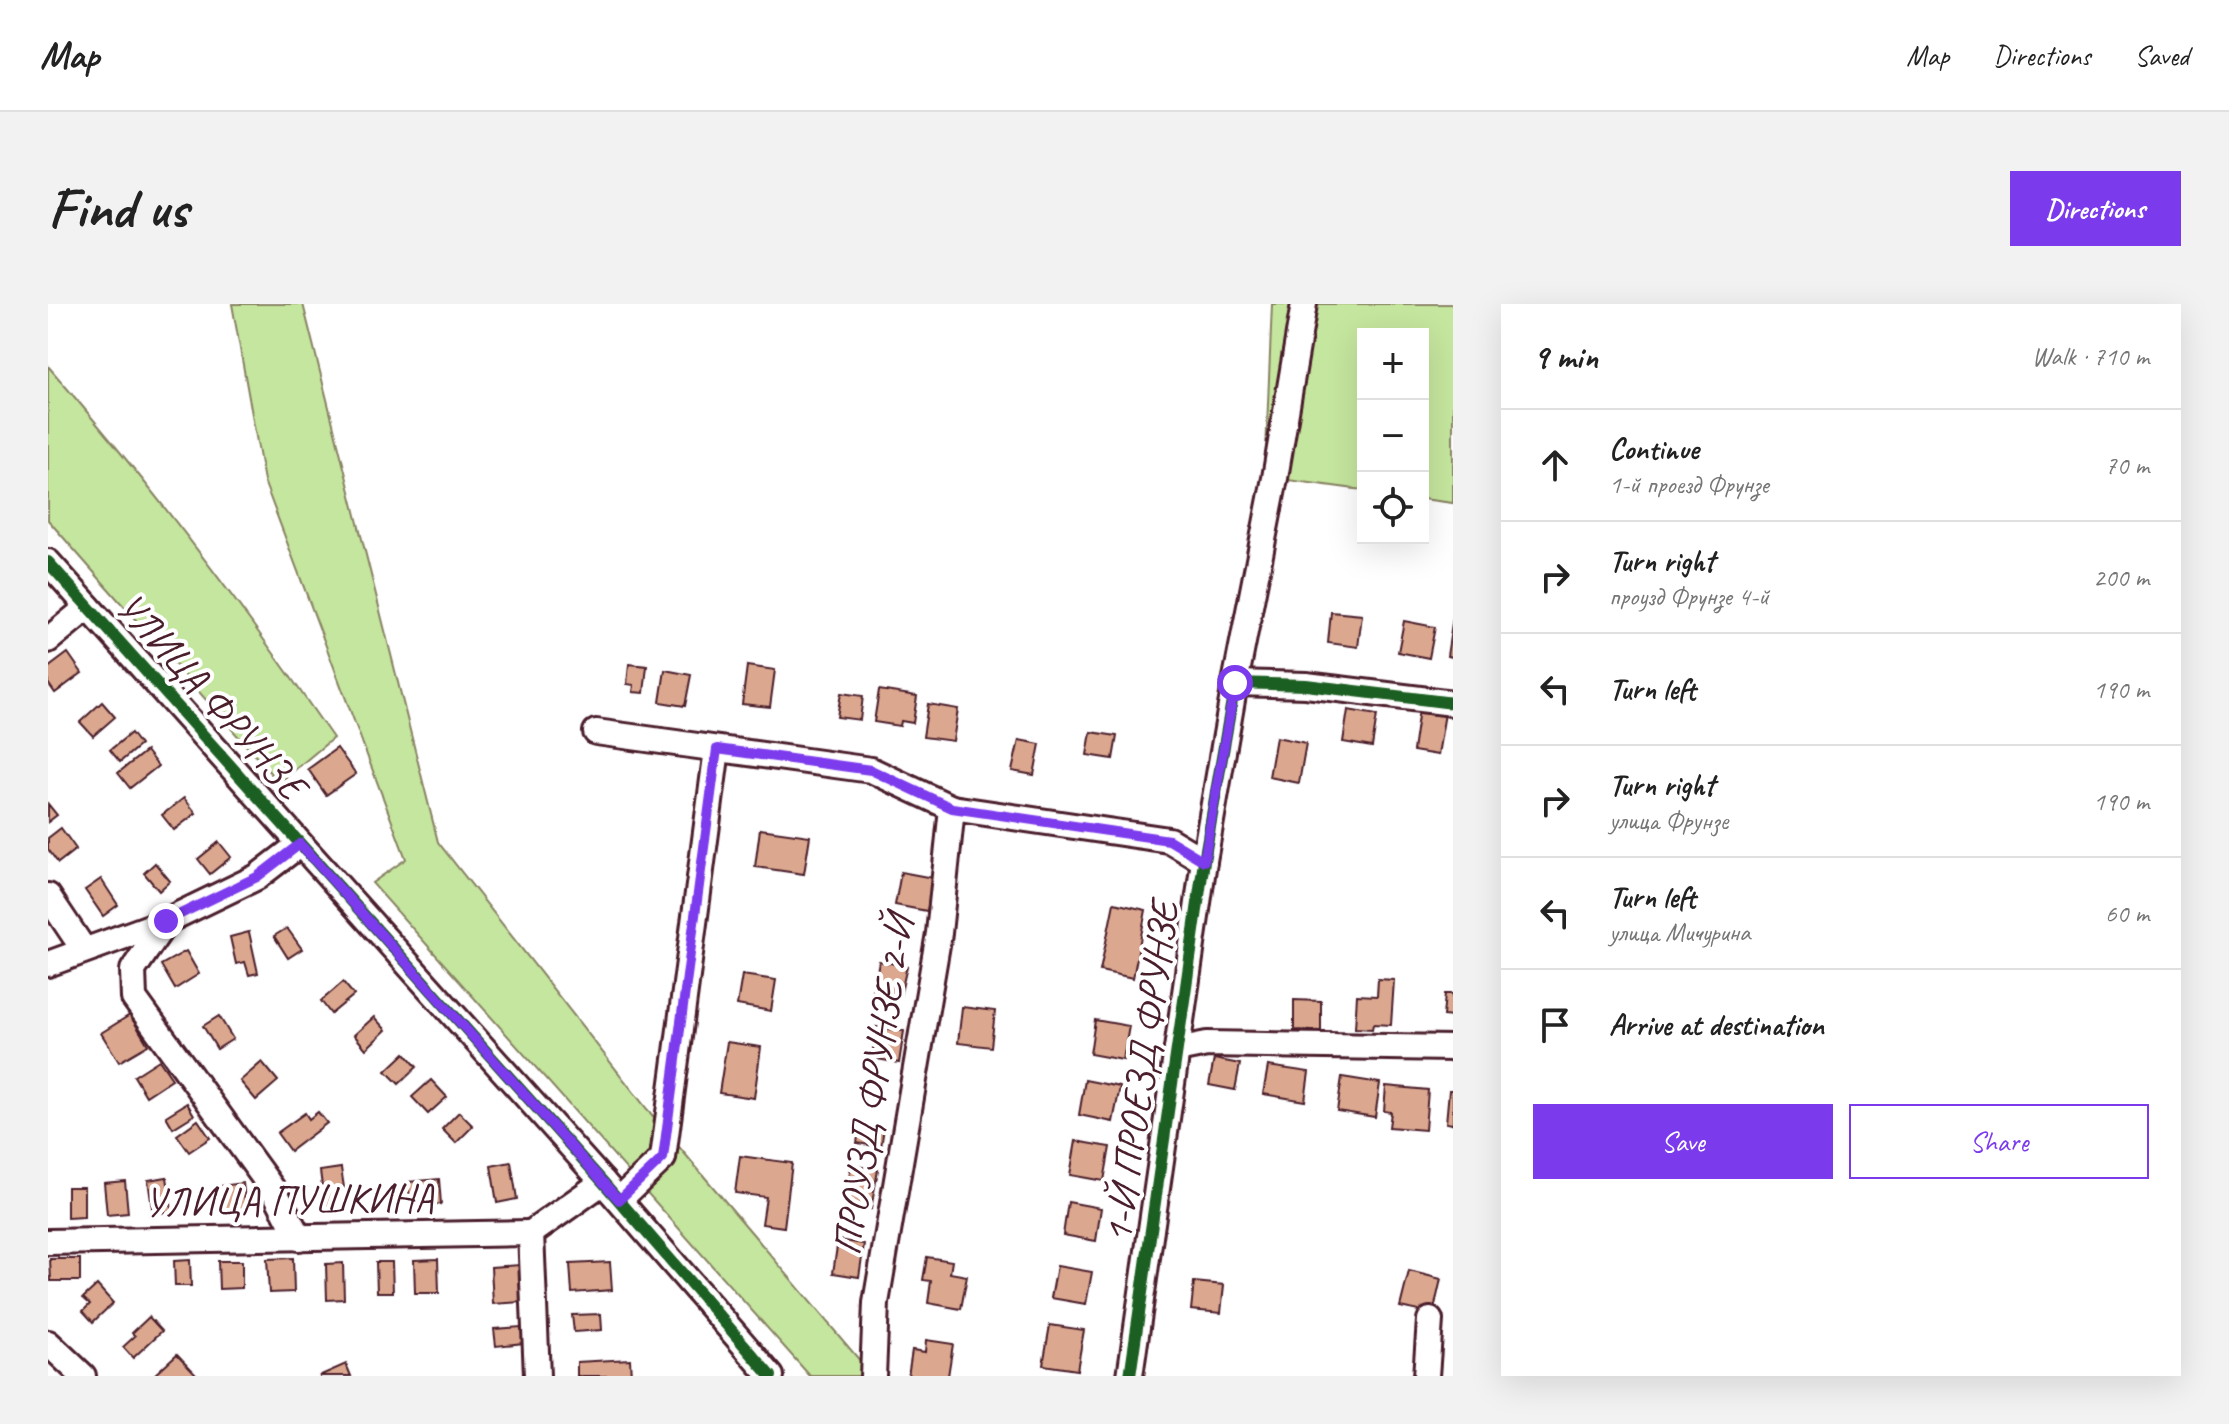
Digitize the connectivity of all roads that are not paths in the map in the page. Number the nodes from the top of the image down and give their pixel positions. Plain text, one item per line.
1 (1304, 304) edge
2 (48, 562) edge
3 (88, 607) junction
4 (48, 640) edge
5 (1235, 683) junction
6 (1453, 703) edge
7 (596, 732) dead end
8 (717, 749) junction
9 (952, 808) junction
10 (300, 844) junction
11 (1204, 861) junction
12 (48, 896) edge
13 (166, 921) junction
14 (84, 950) junction
15 (48, 964) edge
16 (1453, 1048) edge
17 (1177, 1050) junction
18 (611, 1191) junction
19 (531, 1233) junction
20 (299, 1238) junction
21 (48, 1242) edge
22 (1430, 1320) dead end
23 (48, 1343) edge
24 (83, 1376) edge
25 (537, 1376) edge
26 (771, 1376) edge
27 (873, 1376) edge
28 (1130, 1376) edge
29 (1426, 1376) edge

1 - 5 street, 1-Й ПРОЕЗД ФРУНЗЕ
2 - 3 street, УЛИЦА ФРУНЗЕ
3 - 4 street
3 - 10 street, УЛИЦА ФРУНЗЕ
5 - 6 street
5 - 11 street, 1-Й ПРОЕЗД ФРУНЗЕ
7 - 8 street
8 - 9 street
8 - 18 street
9 - 11 street
9 - 27 street, ПРОУЗД ФРУНЗЕ 2-Й
10 - 13 street
10 - 18 street, УЛИЦА ФРУНЗЕ
11 - 17 street, 1-Й ПРОЕЗД ФРУНЗЕ
12 - 14 street
13 - 14 street
13 - 20 street
14 - 15 street
16 - 17 street
17 - 28 street, 1-Й ПРОЕЗД ФРУНЗЕ
18 - 19 street
18 - 26 street, УЛИЦА ФРУНЗЕ
19 - 20 street, УЛИЦА ПУШКИНА
19 - 25 street
20 - 21 street, УЛИЦА ПУШКИНА
22 - 29 street
23 - 24 street

